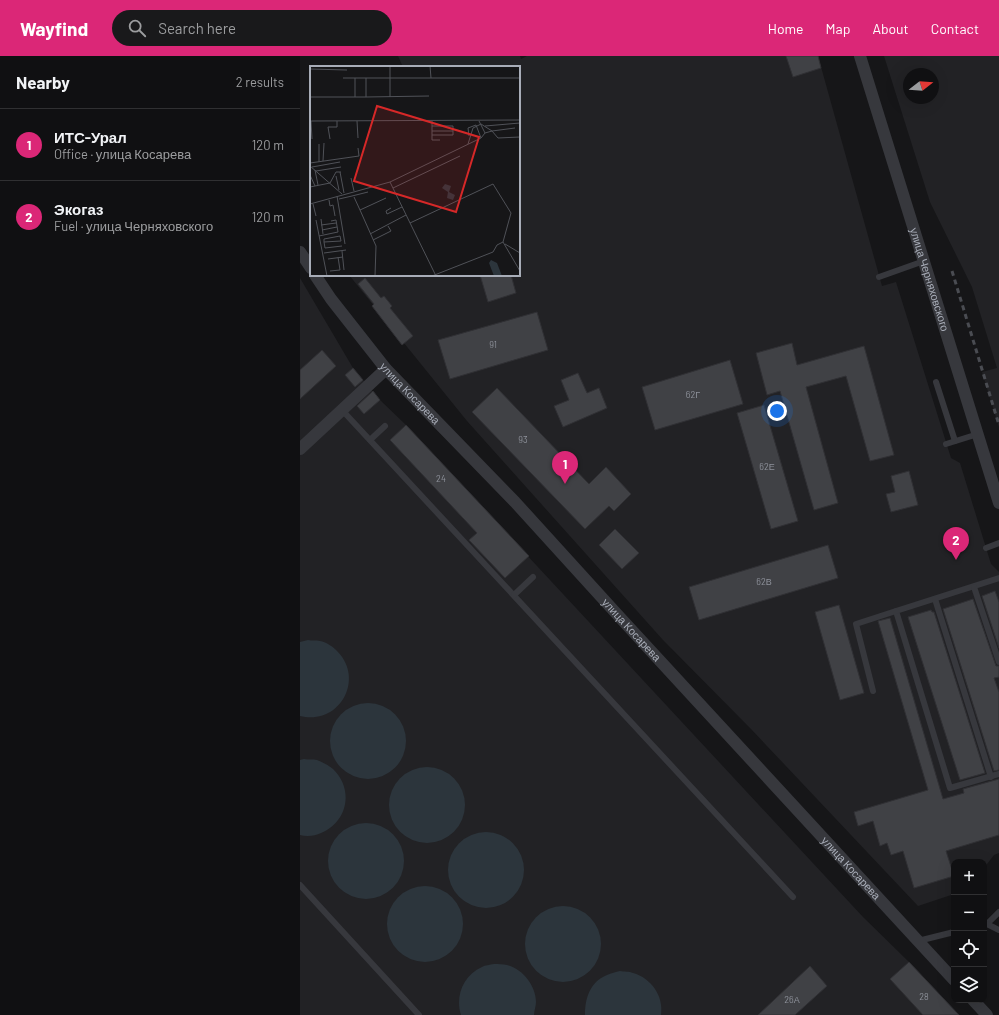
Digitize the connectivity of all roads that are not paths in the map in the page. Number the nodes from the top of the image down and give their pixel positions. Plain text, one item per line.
1 (860, 56) edge
2 (300, 252) edge
3 (924, 261) junction
4 (310, 267) edge
5 (316, 276) edge
6 (880, 277) dead end
7 (386, 369) junction
8 (936, 382) dead end
9 (342, 410) junction
10 (385, 426) dead end
11 (978, 434) junction
12 (370, 440) junction
13 (955, 441) junction
14 (946, 444) dead end
15 (300, 449) edge
16 (999, 503) edge
17 (999, 544) edge
18 (986, 548) dead end
19 (533, 577) dead end
20 (999, 578) edge
21 (974, 586) junction
22 (514, 595) junction
23 (935, 599) junction
24 (896, 611) junction
25 (999, 662) edge
26 (873, 692) dead end
27 (999, 774) edge
28 (991, 776) junction
29 (300, 885) edge
30 (793, 897) dead end
31 (999, 912) edge
32 (987, 923) edge
33 (987, 924) edge
34 (999, 930) edge
35 (951, 933) edge
36 (918, 941) junction
37 (951, 977) edge
38 (976, 1003) edge
39 (419, 1015) edge
40 (987, 1015) edge

1 - 3 street, улица Черняховского
2 - 4 street
3 - 6 lane
3 - 11 street, улица Черняховского
5 - 7 street, улица Косарева
7 - 9 street
7 - 36 street, улица Косарева
8 - 13 lane
9 - 12 lane
9 - 15 street
10 - 12 lane
11 - 13 lane
11 - 16 street, улица Черняховского
12 - 22 lane
13 - 14 lane
17 - 18 lane
19 - 22 lane
20 - 21 lane
21 - 23 lane
21 - 25 lane
22 - 30 lane
23 - 24 lane
23 - 28 lane
24 - 26 lane
24 - 28 lane
27 - 28 lane
29 - 39 lane
31 - 32 lane
33 - 34 lane
35 - 36 lane
36 - 37 street, улица Косарева
38 - 40 street

